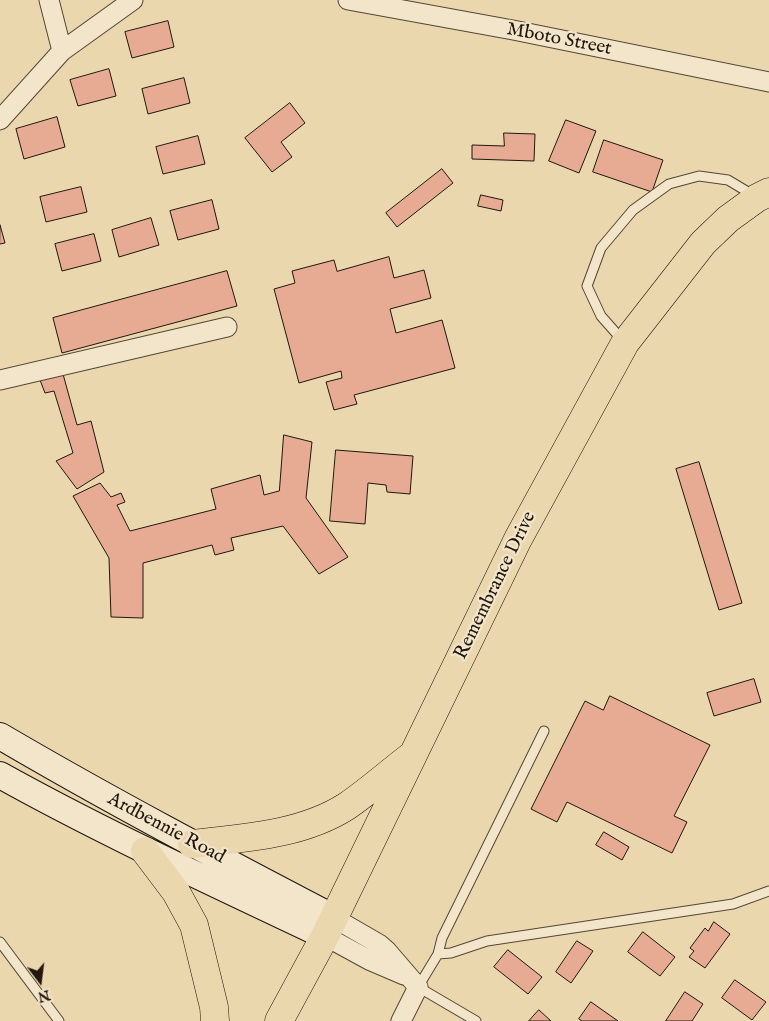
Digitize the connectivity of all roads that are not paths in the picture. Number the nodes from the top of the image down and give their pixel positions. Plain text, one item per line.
1 (49, 0) edge
2 (133, 0) edge
3 (348, 0) edge
4 (62, 51) junction
5 (769, 82) edge
6 (0, 120) edge
7 (763, 195) edge
8 (227, 326) dead end
9 (625, 343) junction
10 (0, 380) edge
11 (544, 731) dead end
12 (0, 736) edge
13 (415, 753) junction
14 (0, 775) edge
15 (192, 844) junction
16 (145, 851) junction
17 (769, 891) edge
18 (330, 927) junction
19 (0, 942) edge
20 (438, 954) junction
21 (413, 981) junction
22 (59, 1021) edge
23 (215, 1021) edge
24 (279, 1021) edge
25 (401, 1021) edge
26 (476, 1021) edge

1 - 4 street
2 - 4 street
3 - 5 street, Mboto Street
4 - 6 street
7 - 9 main road, Remembrance Drive
7 - 9 lane
8 - 10 street
9 - 13 main road, Remembrance Drive
11 - 20 lane
12 - 15 main road, Ardbennie Road
13 - 15 main road
13 - 18 main road, Remembrance Drive
14 - 16 main road, Ardbennie Road
15 - 18 main road, Ardbennie Road
16 - 18 main road, Ardbennie Road
16 - 23 main road
17 - 20 lane
18 - 21 street
18 - 24 main road, Remembrance Drive
19 - 22 lane
20 - 21 lane
21 - 25 street
21 - 26 lane

